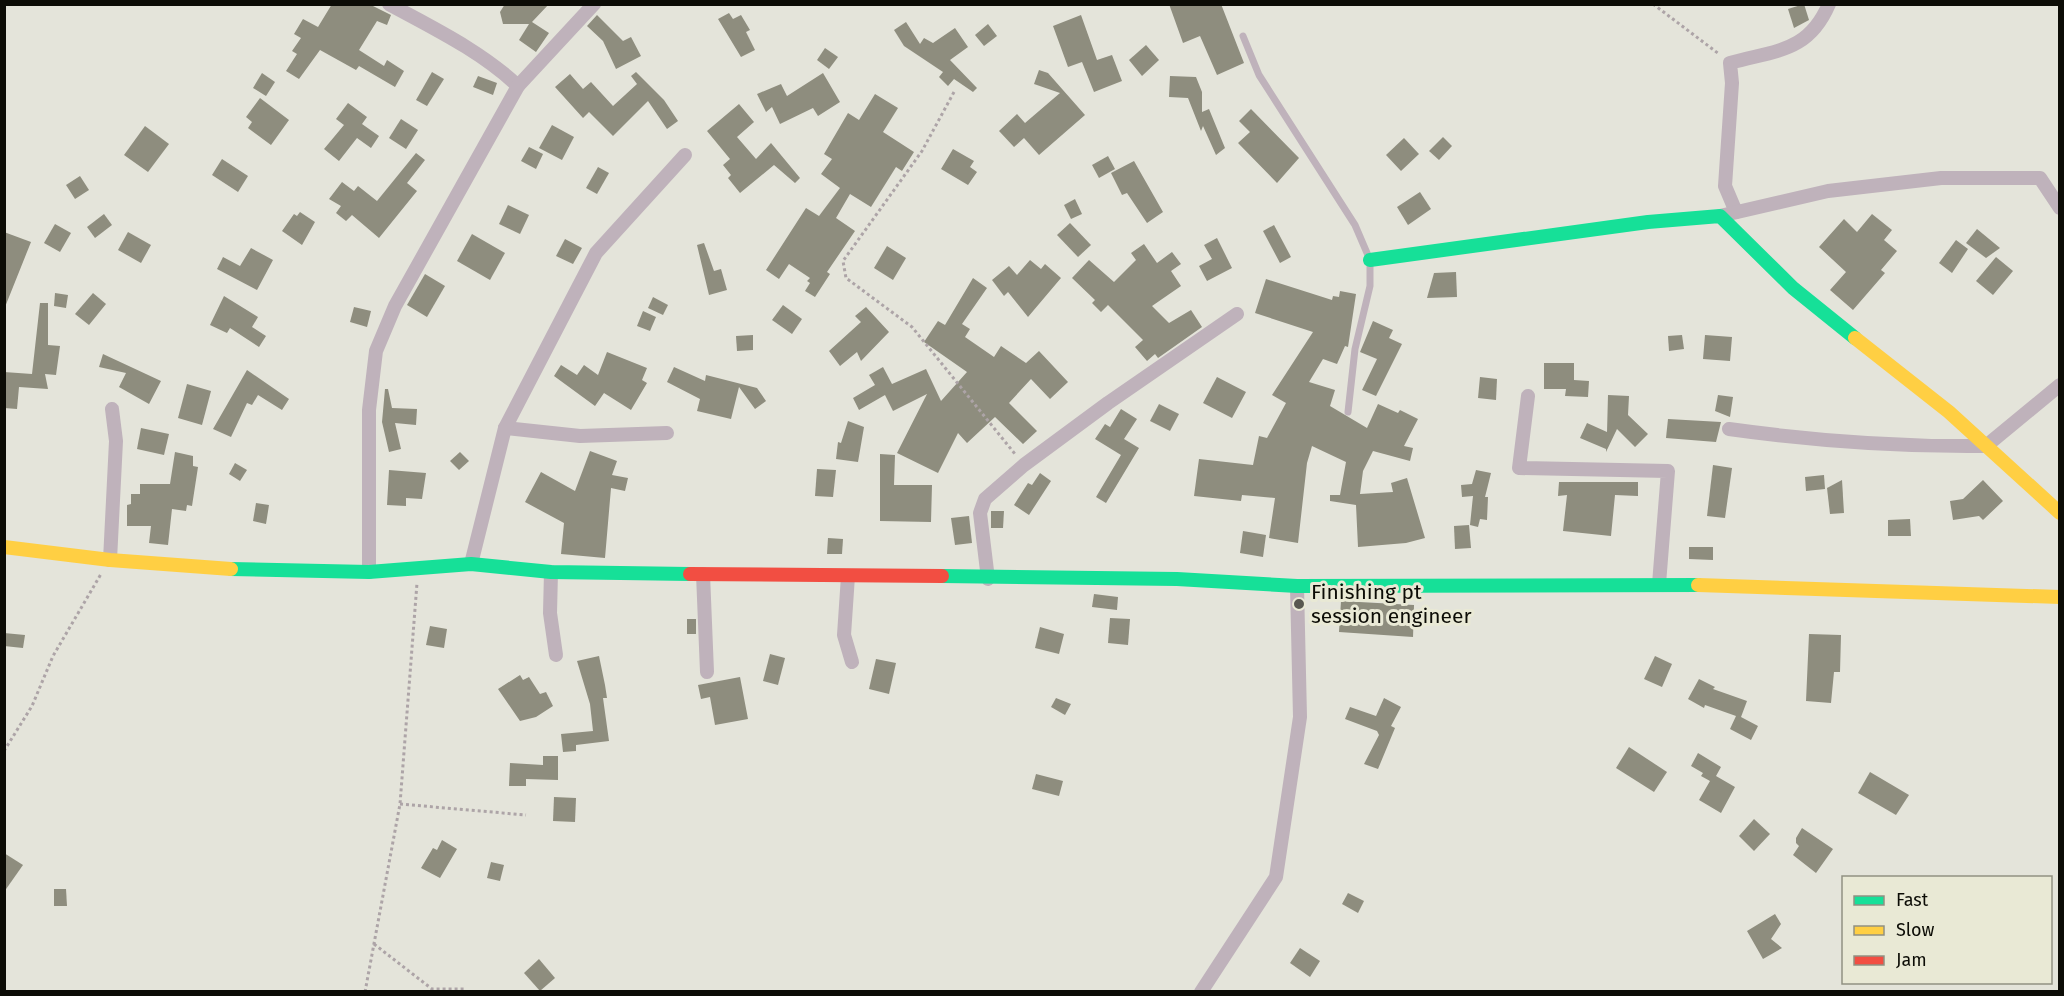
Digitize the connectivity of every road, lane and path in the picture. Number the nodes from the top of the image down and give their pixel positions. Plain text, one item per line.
1 (389, 4) edge
2 (594, 4) edge
3 (1653, 4) edge
4 (1829, 4) edge
5 (1243, 36) dead end
6 (1730, 63) junction
7 (518, 86) junction
8 (954, 92) dead end
9 (685, 154) dead end
10 (2060, 208) edge
11 (1736, 212) junction
12 (1720, 216) junction
13 (1370, 260) junction
14 (1237, 314) dead end
15 (2060, 385) edge
16 (1528, 396) dead end
17 (112, 409) dead end
18 (1348, 412) dead end
19 (505, 428) junction
20 (1729, 429) dead end
21 (667, 433) dead end
22 (1986, 446) junction
23 (1024, 465) junction
24 (2060, 513) edge
25 (4, 547) edge
26 (110, 560) junction
27 (471, 564) junction
28 (418, 569) junction
29 (369, 572) junction
30 (551, 572) junction
31 (703, 574) junction
32 (848, 576) junction
33 (988, 579) junction
34 (1659, 584) junction
35 (1297, 586) junction
36 (2060, 597) edge
37 (556, 655) dead end
38 (852, 662) dead end
39 (707, 672) dead end
40 (4, 752) edge
41 (400, 804) junction
42 (526, 815) dead end
43 (374, 944) junction
44 (466, 989) dead end
45 (365, 992) edge
46 (1202, 992) edge

1 - 7 street
2 - 7 street
3 - 6 path
4 - 6 street
5 - 13 lane
6 - 11 street
7 - 29 street
8 - 23 path
9 - 19 street
10 - 11 street
11 - 12 street
12 - 13 street
12 - 22 street
13 - 18 lane
14 - 23 street
15 - 22 street
16 - 34 street
17 - 26 street
19 - 21 street
19 - 27 street
20 - 22 street
22 - 24 street
23 - 33 street
25 - 26 street
26 - 29 street
26 - 40 path
27 - 28 street
27 - 30 street
28 - 29 street
28 - 41 path
30 - 31 street
30 - 37 street
31 - 32 street
31 - 39 street
32 - 33 street
32 - 38 street
33 - 35 street
34 - 35 street
34 - 36 street
35 - 46 street
41 - 42 path
41 - 43 path
43 - 44 path
43 - 45 path

